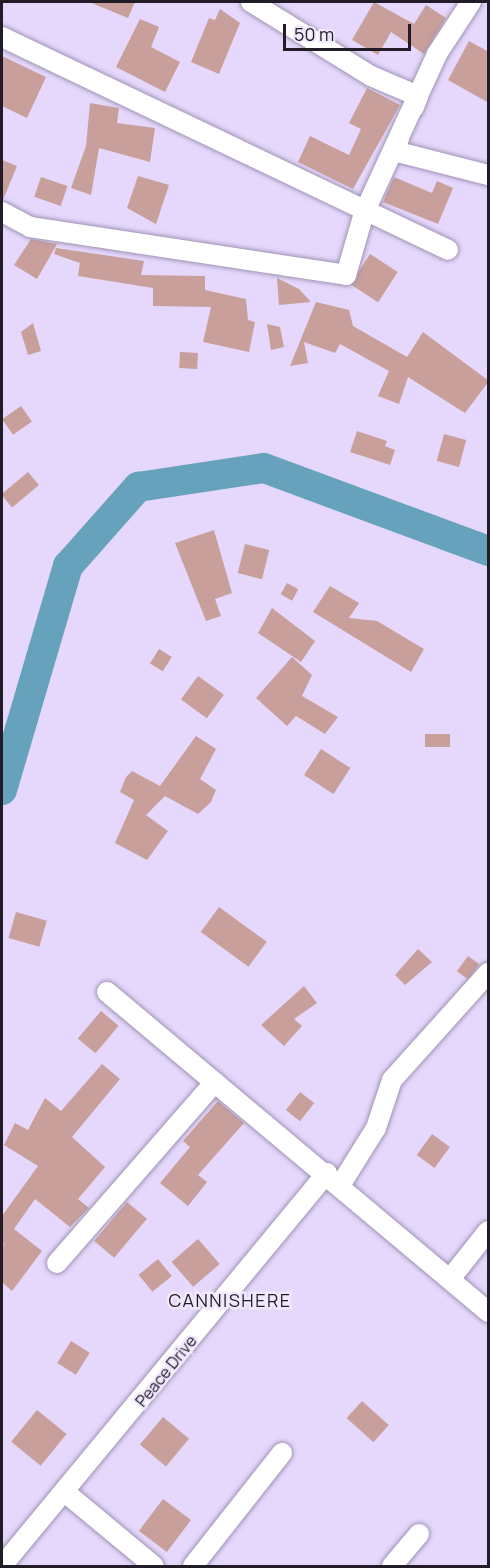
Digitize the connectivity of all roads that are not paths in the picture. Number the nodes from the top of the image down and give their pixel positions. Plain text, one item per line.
1 (471, 2) edge
2 (256, 3) edge
3 (2, 37) edge
4 (418, 96) junction
5 (393, 151) junction
6 (489, 175) edge
7 (2, 212) edge
8 (364, 213) junction
9 (448, 250) dead end
10 (489, 973) edge
11 (107, 992) dead end
12 (215, 1082) junction
13 (334, 1178) junction
14 (489, 1231) edge
15 (57, 1263) dead end
16 (450, 1279) junction
17 (489, 1312) edge
18 (282, 1453) dead end
19 (66, 1493) junction
20 (419, 1534) dead end
21 (2, 1566) edge
22 (154, 1566) edge
23 (193, 1566) edge
24 (392, 1566) edge

1 - 4 street
2 - 4 street
3 - 8 street
4 - 5 street
5 - 6 street
5 - 8 street
7 - 8 street
8 - 9 street
10 - 13 street, Peace Drive
11 - 12 street
12 - 13 street
12 - 15 street
13 - 16 street
13 - 19 street, Peace Drive
14 - 16 street
16 - 17 street
18 - 23 street
19 - 21 street, Peace Drive
19 - 22 street
20 - 24 street

